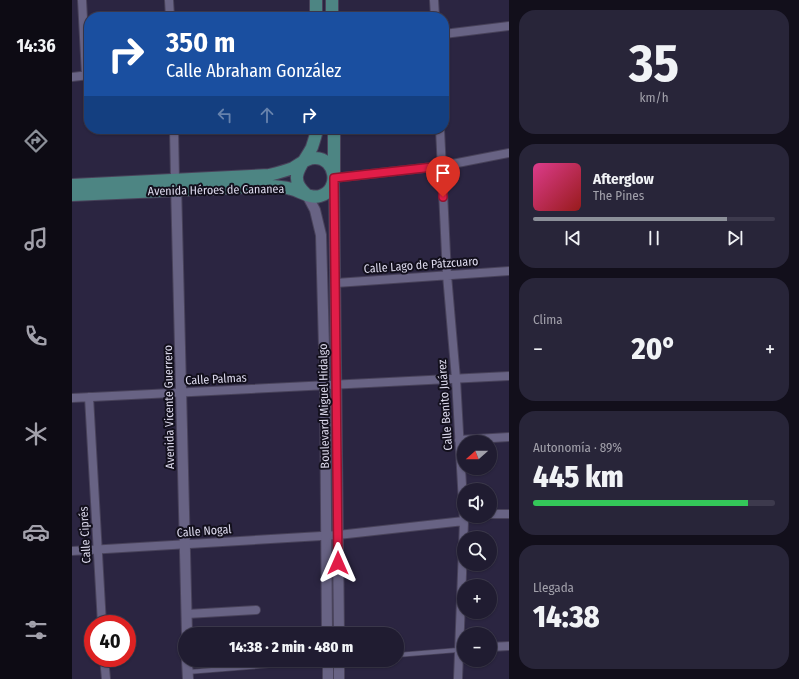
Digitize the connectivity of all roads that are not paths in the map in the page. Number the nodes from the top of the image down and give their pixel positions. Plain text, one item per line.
1 (82, 0) edge
2 (169, 0) edge
3 (316, 0) edge
4 (332, 0) edge
5 (434, 0) edge
6 (170, 12) edge
7 (316, 12) edge
8 (332, 12) edge
9 (435, 12) edge
10 (84, 25) edge
11 (509, 26) edge
12 (449, 33) edge
13 (84, 76) edge
14 (72, 77) edge
15 (174, 134) edge
16 (316, 134) edge
17 (334, 134) edge
18 (440, 134) edge
19 (509, 153) edge
20 (301, 163) junction
21 (442, 166) junction
22 (334, 178) junction
23 (72, 185) edge
24 (176, 185) junction
25 (72, 194) edge
26 (307, 195) junction
27 (335, 234) junction
28 (320, 236) junction
29 (509, 271) edge
30 (447, 275) junction
31 (336, 283) junction
32 (509, 376) edge
33 (456, 379) junction
34 (325, 385) junction
35 (338, 385) junction
36 (182, 392) junction
37 (89, 397) junction
38 (72, 398) edge
39 (459, 435) edge
40 (509, 437) edge
41 (497, 438) edge
42 (497, 514) edge
43 (509, 514) edge
44 (457, 518) edge
45 (464, 523) edge
46 (327, 535) junction
47 (338, 535) junction
48 (185, 544) junction
49 (97, 550) junction
50 (72, 551) edge
51 (256, 610) dead end
52 (187, 614) junction
53 (101, 615) edge
54 (187, 627) edge
55 (327, 627) edge
56 (339, 627) edge
57 (462, 627) edge
58 (509, 646) edge
59 (497, 647) edge
60 (457, 650) edge
61 (404, 654) edge
62 (105, 667) edge
63 (263, 667) edge
64 (328, 667) edge
65 (339, 667) edge
66 (459, 667) edge
67 (188, 675) edge
68 (106, 679) edge
69 (328, 679) edge
70 (339, 679) edge
71 (458, 679) edge

1 - 10 street
2 - 6 street
3 - 7 main road
4 - 8 main road
5 - 9 street
11 - 12 street
13 - 14 street
15 - 24 street
16 - 20 main road
17 - 22 main road
18 - 21 street, Calle Benito Juárez
19 - 21 street
20 - 22 main road, Avenida Héroes de Cananea
20 - 24 main road, Avenida Héroes de Cananea
20 - 26 main road
21 - 22 street
21 - 30 street, Calle Benito Juárez
22 - 26 main road, Avenida Héroes de Cananea
22 - 27 street, Boulevard Miguel Hidalgo
23 - 24 main road, Avenida Héroes de Cananea
24 - 25 main road, Avenida Héroes de Cananea
24 - 26 main road, Avenida Héroes de Cananea
24 - 36 street, Avenida Vicente Guerrero
26 - 28 street, Boulevard Miguel Hidalgo
27 - 28 street
27 - 31 street, Boulevard Miguel Hidalgo
28 - 34 street, Boulevard Miguel Hidalgo
29 - 30 street, Calle Lago de Pátzcuaro
30 - 31 street, Calle Lago de Pátzcuaro
30 - 33 street, Calle Benito Juárez
31 - 35 street, Boulevard Miguel Hidalgo
32 - 33 street, Calle Palmas
33 - 35 street, Calle Palmas
33 - 39 street, Calle Benito Juárez
34 - 35 street, Calle Palmas
34 - 36 street, Calle Palmas
34 - 46 street, Boulevard Miguel Hidalgo
35 - 47 street, Boulevard Miguel Hidalgo
36 - 37 street, Calle Palmas
36 - 48 street, Avenida Vicente Guerrero
37 - 38 street, Calle Palmas
37 - 49 street, Calle Ciprés
40 - 41 street
42 - 43 street
44 - 47 street, Calle Nogal
45 - 57 street, Calle Benito Juárez
46 - 47 street, Calle Nogal
46 - 48 street, Calle Nogal
46 - 55 street, Boulevard Miguel Hidalgo
47 - 56 street, Boulevard Miguel Hidalgo
48 - 49 street, Calle Nogal
48 - 52 street, Avenida Vicente Guerrero
49 - 50 street, Calle Nogal
49 - 53 street, Calle Ciprés
51 - 52 street
52 - 54 street, Avenida Vicente Guerrero
58 - 59 street
60 - 61 lane
62 - 68 street
63 - 67 lane
64 - 69 street
65 - 70 street
66 - 71 street, Calle Benito Juárez

